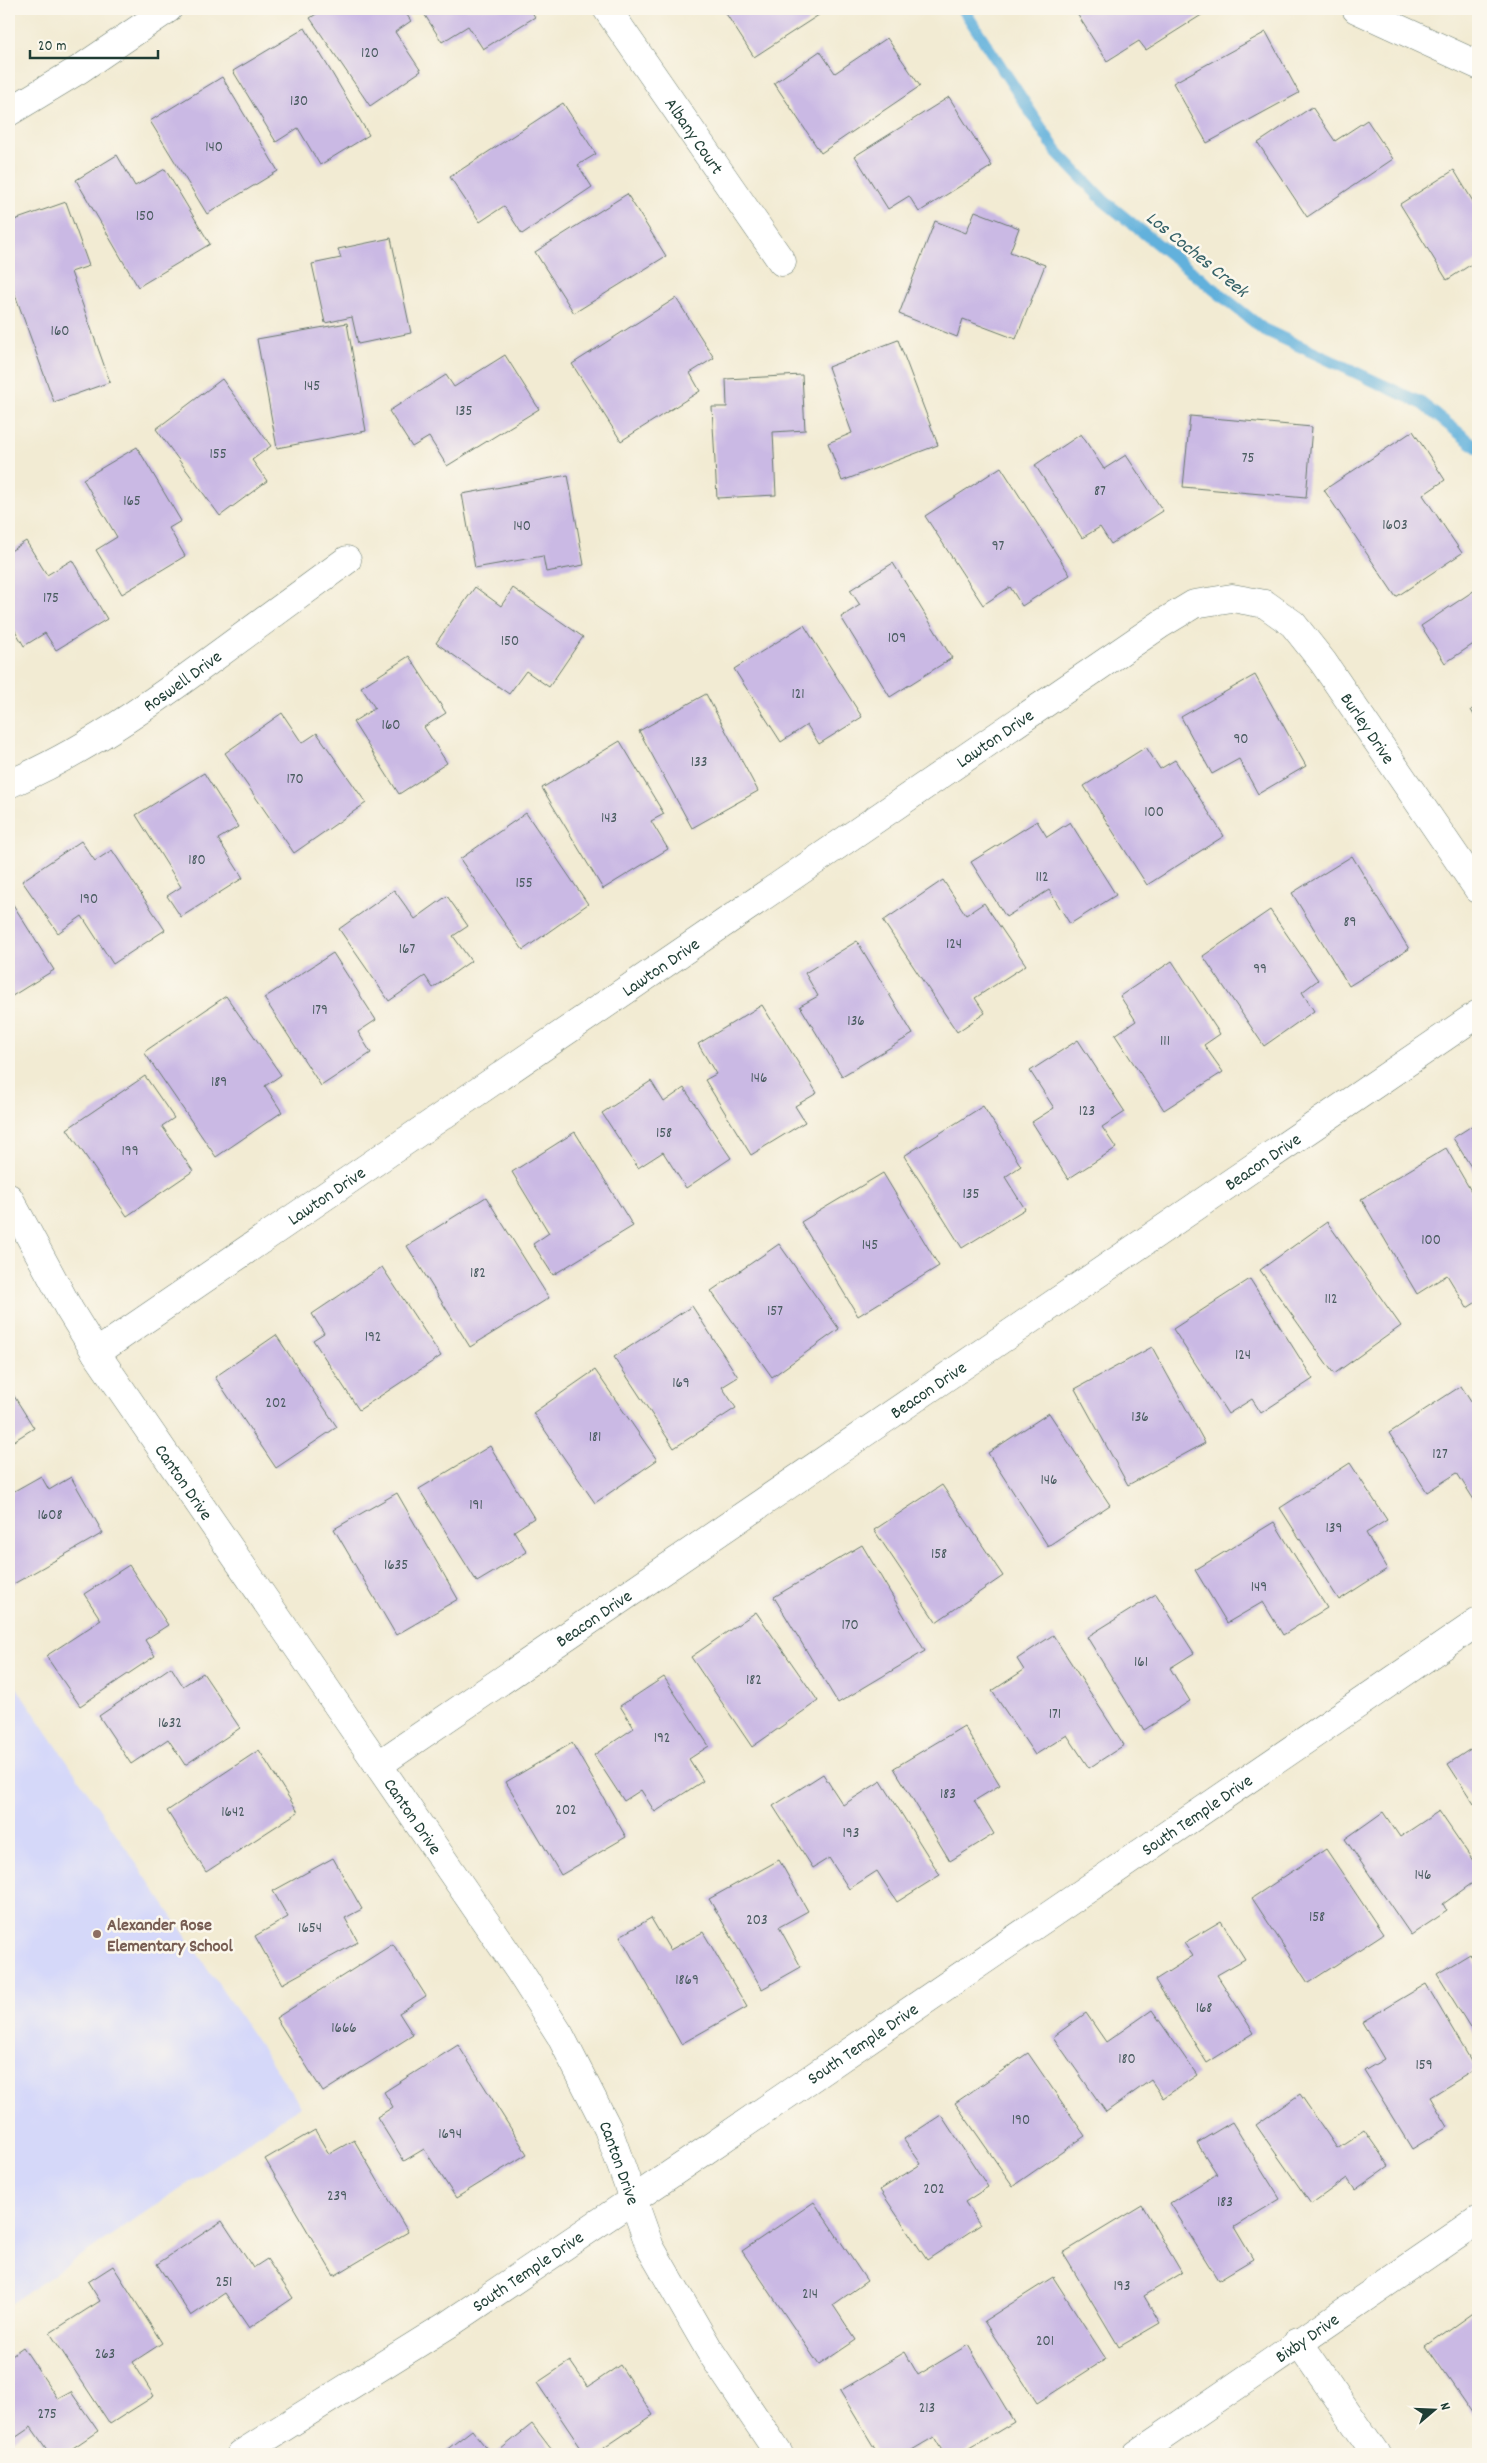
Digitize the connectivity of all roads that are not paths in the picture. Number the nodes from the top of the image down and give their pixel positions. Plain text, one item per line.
1 (168, 9) edge
2 (607, 9) edge
3 (1356, 9) edge
4 (1478, 65) edge
5 (9, 112) edge
6 (782, 262) dead end
7 (347, 560) dead end
8 (1232, 598) joint
9 (9, 784) edge
10 (1478, 890) edge
11 (1478, 1014) edge
12 (9, 1198) edge
13 (96, 1354) junction
14 (1478, 1622) edge
15 (378, 1765) junction
16 (633, 2198) junction
17 (1478, 2220) edge
18 (1298, 2342) junction
19 (240, 2454) edge
20 (780, 2454) edge
21 (1137, 2454) edge
22 (1376, 2454) edge

1 - 5 street
2 - 6 street, Albany Court
3 - 4 street
7 - 9 street, Roswell Drive
8 - 10 street, Burley Drive
8 - 13 street, Lawton Drive
11 - 15 street, Beacon Drive
12 - 13 street, Canton Drive
13 - 15 street, Canton Drive
14 - 16 street, South Temple Drive
15 - 16 street, Canton Drive
16 - 19 street, South Temple Drive
16 - 20 street, Canton Drive
17 - 18 street, Bixby Drive
18 - 21 street, Bixby Drive
18 - 22 street

